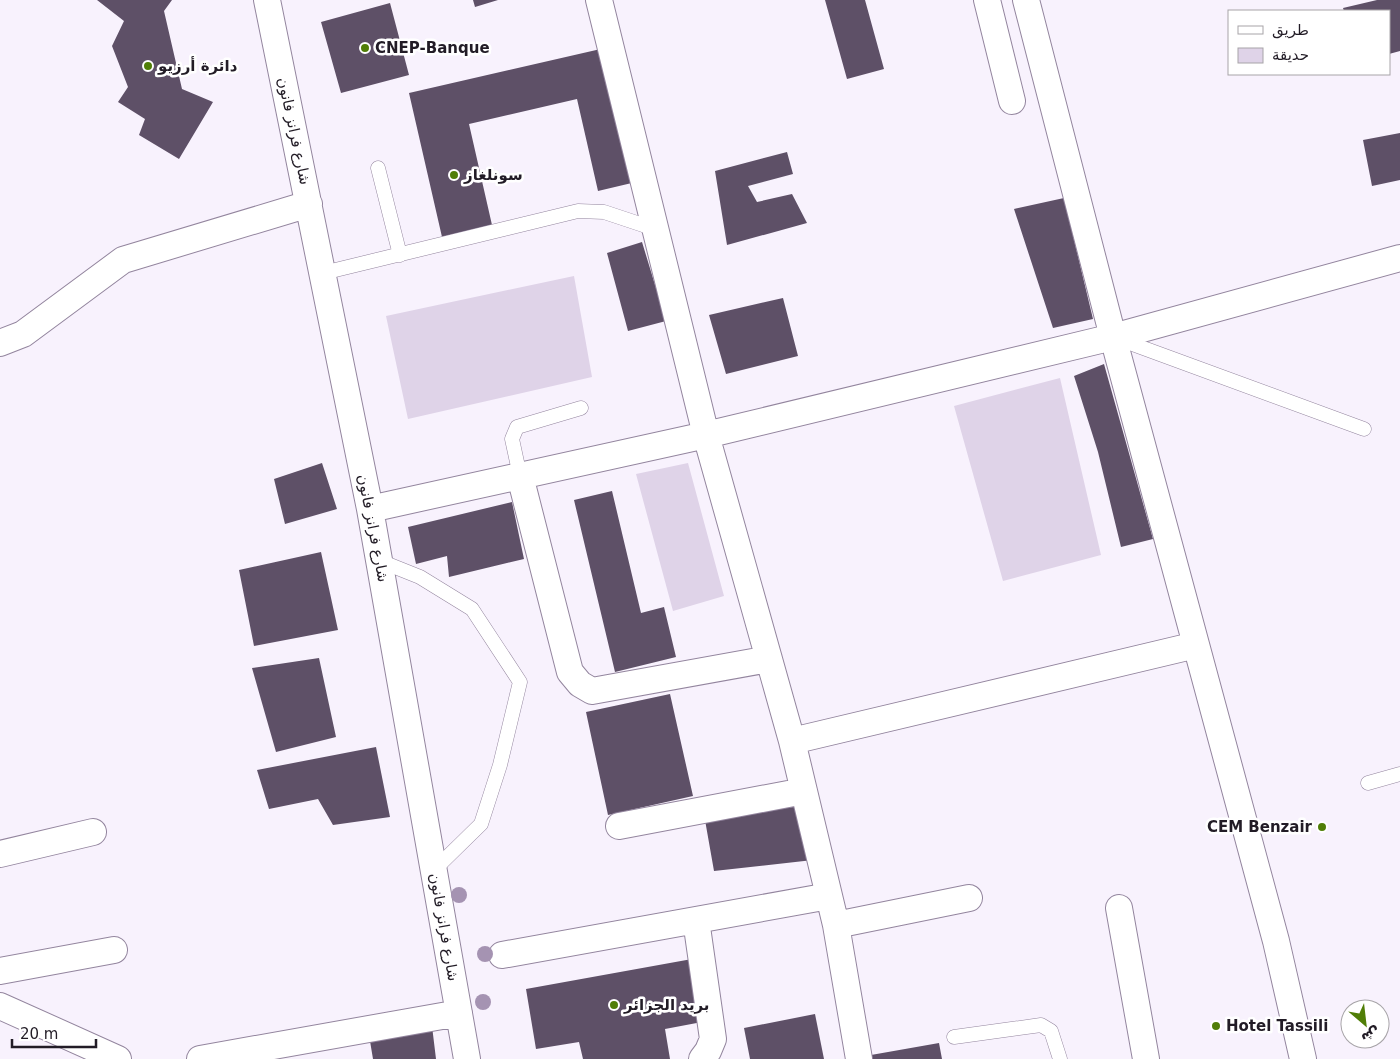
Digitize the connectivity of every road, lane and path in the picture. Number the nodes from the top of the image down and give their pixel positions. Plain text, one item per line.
1 (267, 0) edge
2 (599, 0) edge
3 (987, 0) edge
4 (1026, 0) edge
5 (1012, 101) dead end
6 (378, 168) dead end
7 (309, 204) junction
8 (655, 229) junction
9 (400, 254) junction
10 (1400, 258) edge
11 (322, 273) junction
12 (1113, 337) junction
13 (0, 343) edge
14 (581, 408) dead end
15 (1364, 429) dead end
16 (706, 435) junction
17 (520, 476) junction
18 (370, 509) junction
19 (380, 561) junction
20 (1196, 645) junction
21 (769, 659) junction
22 (792, 741) junction
23 (1400, 774) edge
24 (1368, 783) dead end
25 (804, 791) junction
26 (619, 826) dead end
27 (93, 832) dead end
28 (0, 854) edge
29 (434, 870) junction
30 (829, 896) junction
31 (969, 898) dead end
32 (1119, 908) dead end
33 (696, 920) junction
34 (836, 925) junction
35 (114, 950) dead end
36 (502, 955) dead end
37 (0, 971) edge
38 (0, 1006) edge
39 (459, 1013) junction
40 (954, 1037) dead end
41 (118, 1059) edge
42 (200, 1059) edge
43 (467, 1059) edge
44 (702, 1059) edge
45 (859, 1059) edge
46 (1060, 1059) edge
47 (1146, 1059) edge
48 (1303, 1059) edge

1 - 7 street, شارع فرانز فانون
2 - 8 street
3 - 5 street
4 - 12 street
6 - 9 lane
7 - 11 street, شارع فرانز فانون
7 - 13 street
8 - 9 lane
8 - 16 street
9 - 11 lane
10 - 12 street
11 - 18 street, شارع فرانز فانون
12 - 15 lane
12 - 16 street
12 - 20 street
14 - 17 lane
16 - 17 street
16 - 21 street
17 - 18 street
17 - 21 street
18 - 19 street, شارع فرانز فانون
19 - 29 street, شارع فرانز فانون
19 - 29 lane
20 - 22 street
20 - 48 street
21 - 22 street
22 - 25 street
23 - 24 lane
25 - 26 street
25 - 30 street
27 - 28 street
29 - 39 street, شارع فرانز فانون
30 - 33 street
30 - 34 street
31 - 34 street
32 - 47 street
33 - 36 street
33 - 44 street
34 - 45 street
35 - 37 street
38 - 41 street
39 - 42 street
39 - 43 street, شارع فرانز فانون
40 - 46 lane

